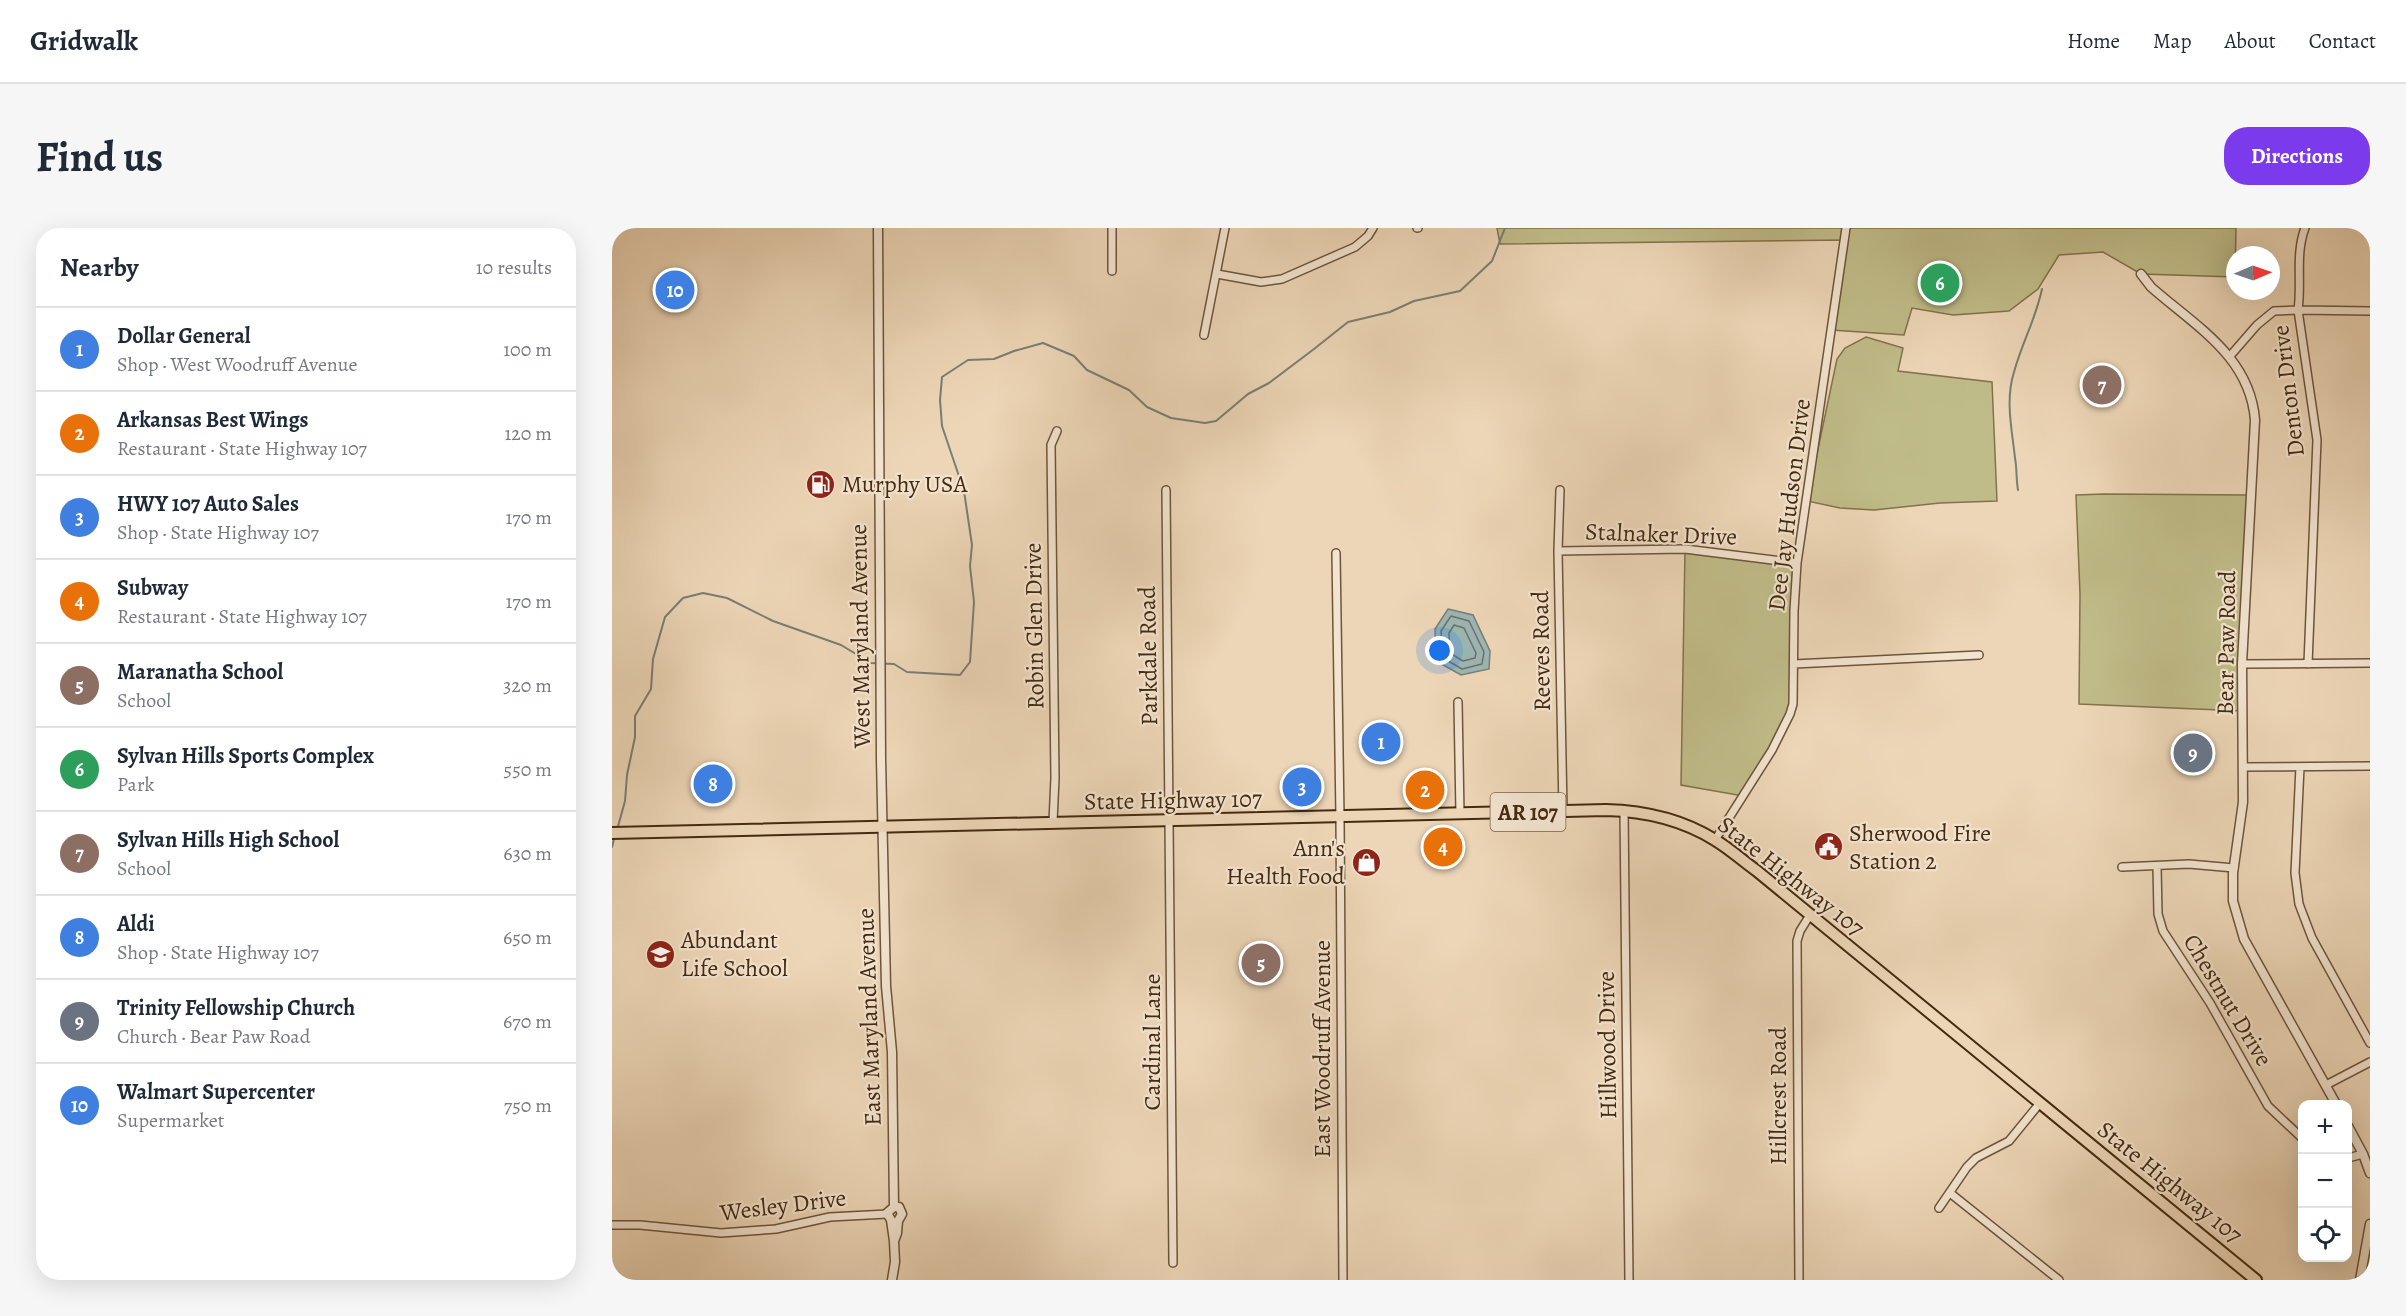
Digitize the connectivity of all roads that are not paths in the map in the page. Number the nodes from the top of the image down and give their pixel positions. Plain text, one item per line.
1 (878, 228) edge
2 (1112, 228) edge
3 (1226, 228) edge
4 (1372, 228) edge
5 (1846, 228) edge
6 (2305, 228) edge
7 (1112, 271) dead end
8 (1217, 274) junction
9 (2141, 274) dead end
10 (2298, 310) junction
11 (2370, 311) edge
12 (1204, 335) dead end
13 (2230, 356) junction
14 (1056, 431) dead end
15 (1166, 490) dead end
16 (1560, 490) dead end
17 (1558, 551) junction
18 (1336, 553) dead end
19 (1797, 563) junction
20 (1978, 655) dead end
21 (2370, 663) edge
22 (1794, 664) junction
23 (2242, 664) junction
24 (2308, 664) junction
25 (1458, 702) dead end
26 (2300, 766) junction
27 (2370, 766) edge
28 (2244, 767) junction
29 (1624, 810) junction
30 (1563, 811) junction
31 (1460, 814) junction
32 (1340, 817) junction
33 (1169, 821) junction
34 (1053, 822) junction
35 (883, 827) junction
36 (612, 833) edge
37 (1715, 840) junction
38 (2122, 867) dead end
39 (2157, 867) junction
40 (2234, 867) junction
41 (1810, 915) junction
42 (2370, 1043) edge
43 (2370, 1062) edge
44 (2326, 1085) junction
45 (2334, 1100) edge
46 (2040, 1104) junction
47 (2298, 1134) edge
48 (2352, 1134) edge
49 (2363, 1155) junction
50 (2352, 1157) edge
51 (2370, 1173) edge
52 (1950, 1193) junction
53 (894, 1207) junction
54 (1940, 1208) dead end
55 (892, 1218) junction
56 (2370, 1224) edge
57 (612, 1225) edge
58 (1173, 1263) dead end
59 (2252, 1278) edge
60 (892, 1280) edge
61 (1343, 1280) edge
62 (1629, 1280) edge
63 (1799, 1280) edge
64 (2059, 1280) edge
65 (2360, 1280) edge

1 - 35 street, West Maryland Avenue
2 - 7 street
3 - 8 street
4 - 8 street
5 - 19 street, Dee Jay Hudson Drive
6 - 10 street
8 - 12 street
9 - 13 street, Bear Paw Road
10 - 11 street
10 - 13 street, Denton Drive
10 - 24 street, Denton Drive
13 - 23 street, Bear Paw Road
14 - 34 street, Robin Glen Drive
15 - 33 street, Parkdale Road
16 - 17 street, Reeves Road
17 - 19 street, Stalnaker Drive
17 - 30 street, Reeves Road
18 - 32 street, East Woodruff Avenue
19 - 22 street, Dee Jay Hudson Drive
20 - 22 street
21 - 24 street
22 - 37 street, Dee Jay Hudson Drive
23 - 24 street
23 - 28 street, Bear Paw Road
25 - 31 street
26 - 27 street
26 - 28 street
26 - 42 street
28 - 40 street, Bear Paw Road
29 - 30 main road, State Highway 107 / AR 107
29 - 37 main road, State Highway 107 / AR 107
29 - 62 street, Hillwood Drive
30 - 31 main road, State Highway 107 / AR 107
31 - 32 main road, State Highway 107 / AR 107
32 - 33 main road, State Highway 107 / AR 107
32 - 61 street, East Woodruff Avenue
33 - 34 main road, State Highway 107 / AR 107
33 - 58 street, Cardinal Lane
34 - 35 main road, State Highway 107 / AR 107
35 - 36 main road, State Highway 107 / AR 107
35 - 53 street, East Maryland Avenue
37 - 41 main road, State Highway 107 / AR 107
38 - 39 street
39 - 40 street
39 - 47 street, Chestnut Drive
40 - 44 street, Bear Paw Road
41 - 46 main road, State Highway 107 / AR 107
41 - 63 street, Hillcrest Road
43 - 44 street
44 - 45 street, Bear Paw Road
46 - 52 street
46 - 59 main road, State Highway 107 / AR 107
48 - 49 street
49 - 50 street
49 - 51 street
52 - 54 street
52 - 64 street
53 - 55 street
53 - 55 street, East Maryland Avenue
55 - 57 street, Wesley Drive
55 - 60 street, East Maryland Avenue
56 - 65 street

